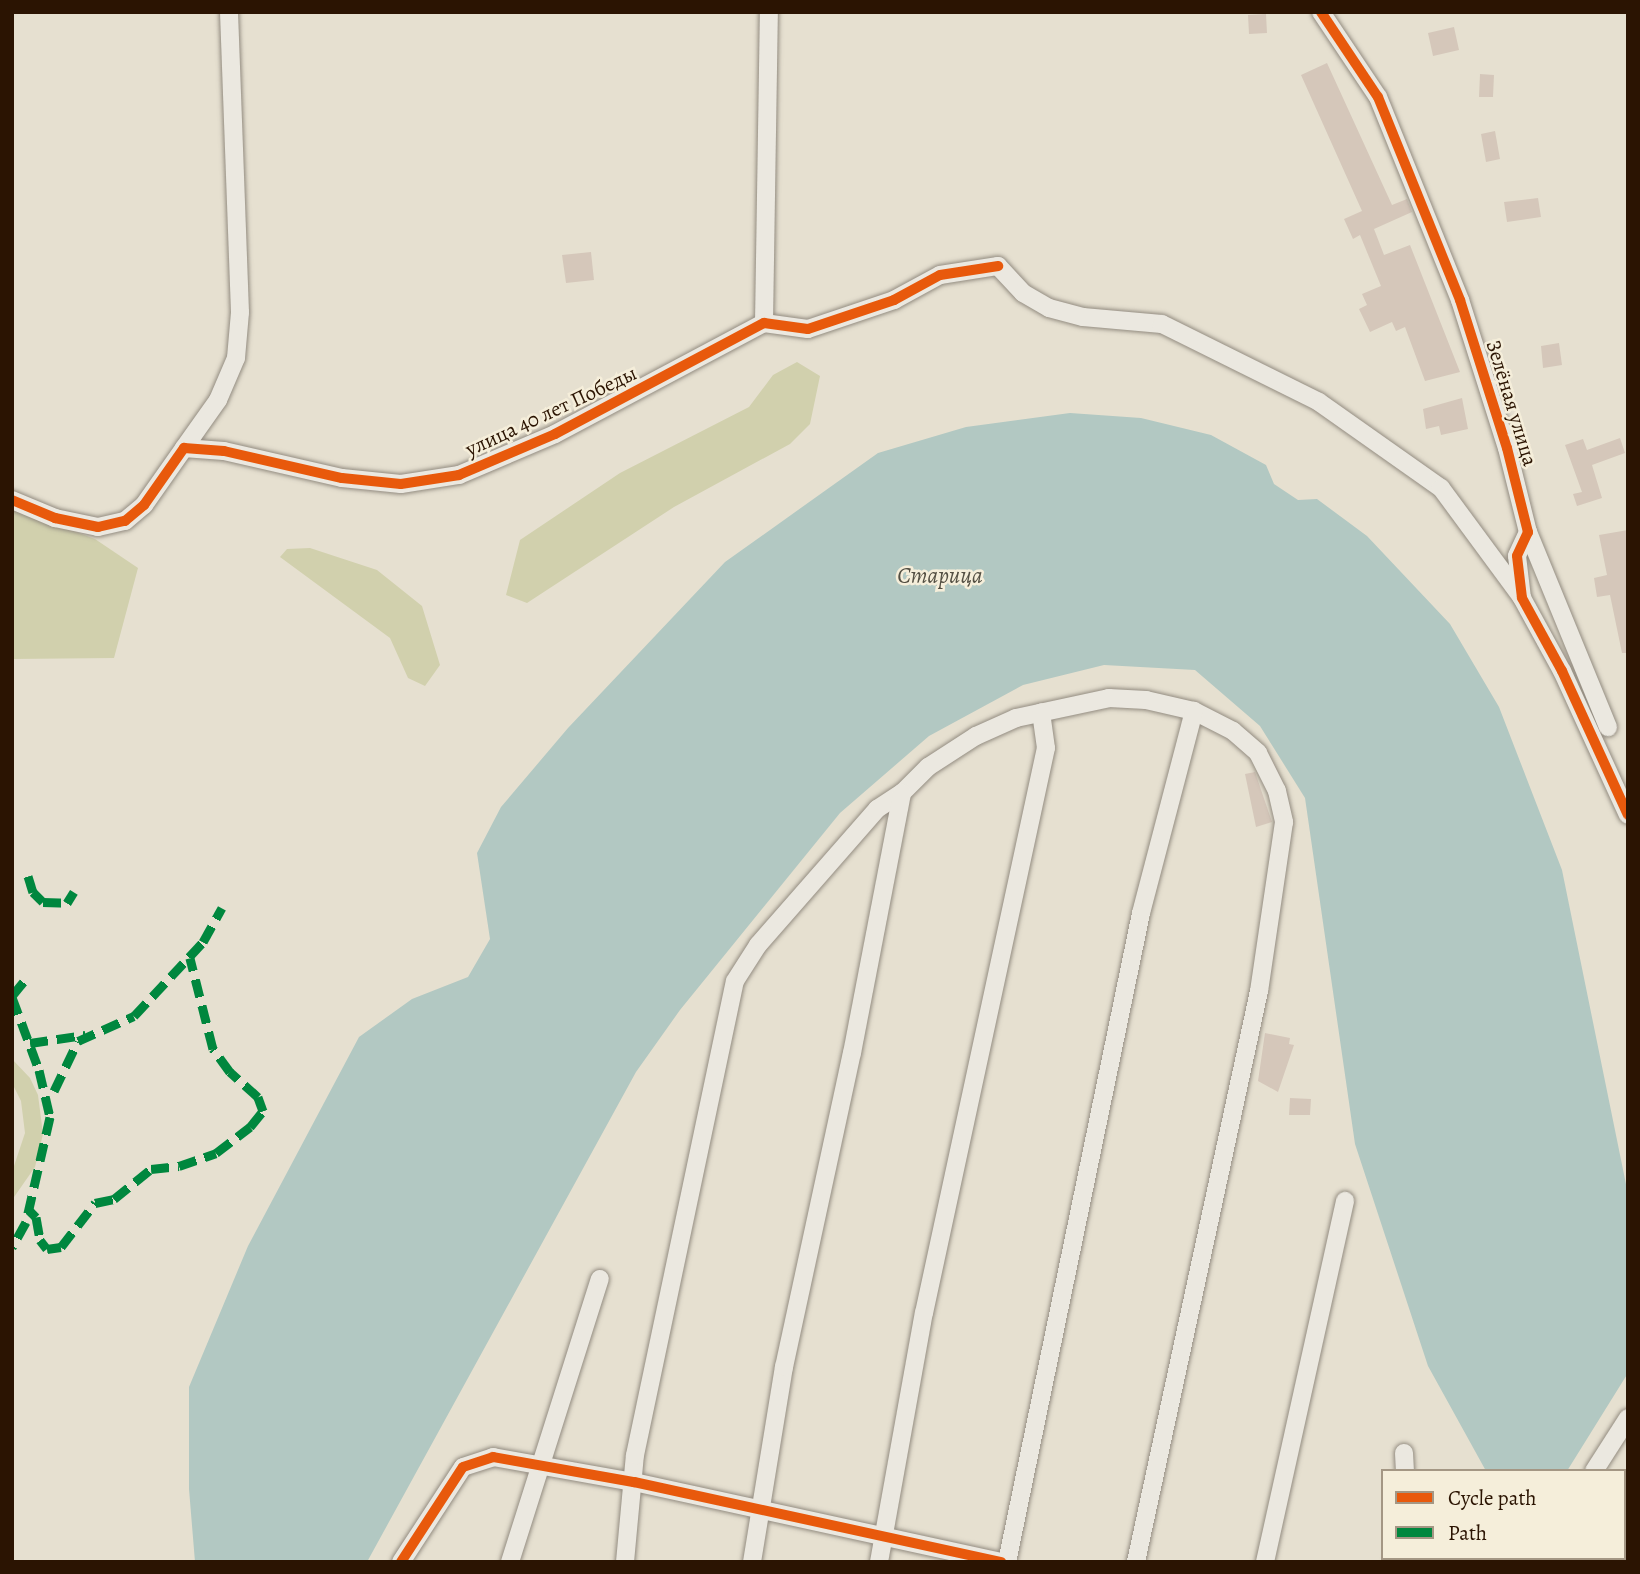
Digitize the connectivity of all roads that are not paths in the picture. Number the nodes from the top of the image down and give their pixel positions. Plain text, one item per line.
1 (229, 12) edge
2 (769, 12) edge
3 (1321, 12) edge
4 (765, 323) junction
5 (184, 449) junction
6 (12, 500) edge
7 (1528, 532) junction
8 (1522, 598) junction
9 (1194, 711) junction
10 (1041, 712) junction
11 (1608, 727) dead end
12 (902, 793) junction
13 (1627, 813) edge
14 (1345, 1201) dead end
15 (600, 1279) dead end
16 (1628, 1418) edge
17 (542, 1464) junction
18 (1595, 1469) edge
19 (634, 1482) junction
20 (759, 1508) junction
21 (883, 1536) junction
22 (401, 1562) edge
23 (510, 1562) edge
24 (625, 1562) edge
25 (752, 1562) edge
26 (879, 1562) edge
27 (1001, 1562) edge
28 (1007, 1562) edge
29 (1136, 1562) edge
30 (1265, 1562) edge

1 - 5 street
2 - 4 street
3 - 7 street, Зелёная улица
4 - 5 street, улица 40 лет Победы
4 - 8 street
5 - 6 street
7 - 8 street
7 - 11 street, Зелёная улица
8 - 13 street
9 - 10 street
9 - 28 street
9 - 29 street
10 - 12 street
10 - 21 street
12 - 19 street
12 - 20 street
14 - 30 street
15 - 17 street
16 - 18 street
17 - 19 street
17 - 22 street
17 - 23 street
19 - 20 street
19 - 24 street
20 - 21 street
20 - 25 street
21 - 26 street
21 - 27 street

